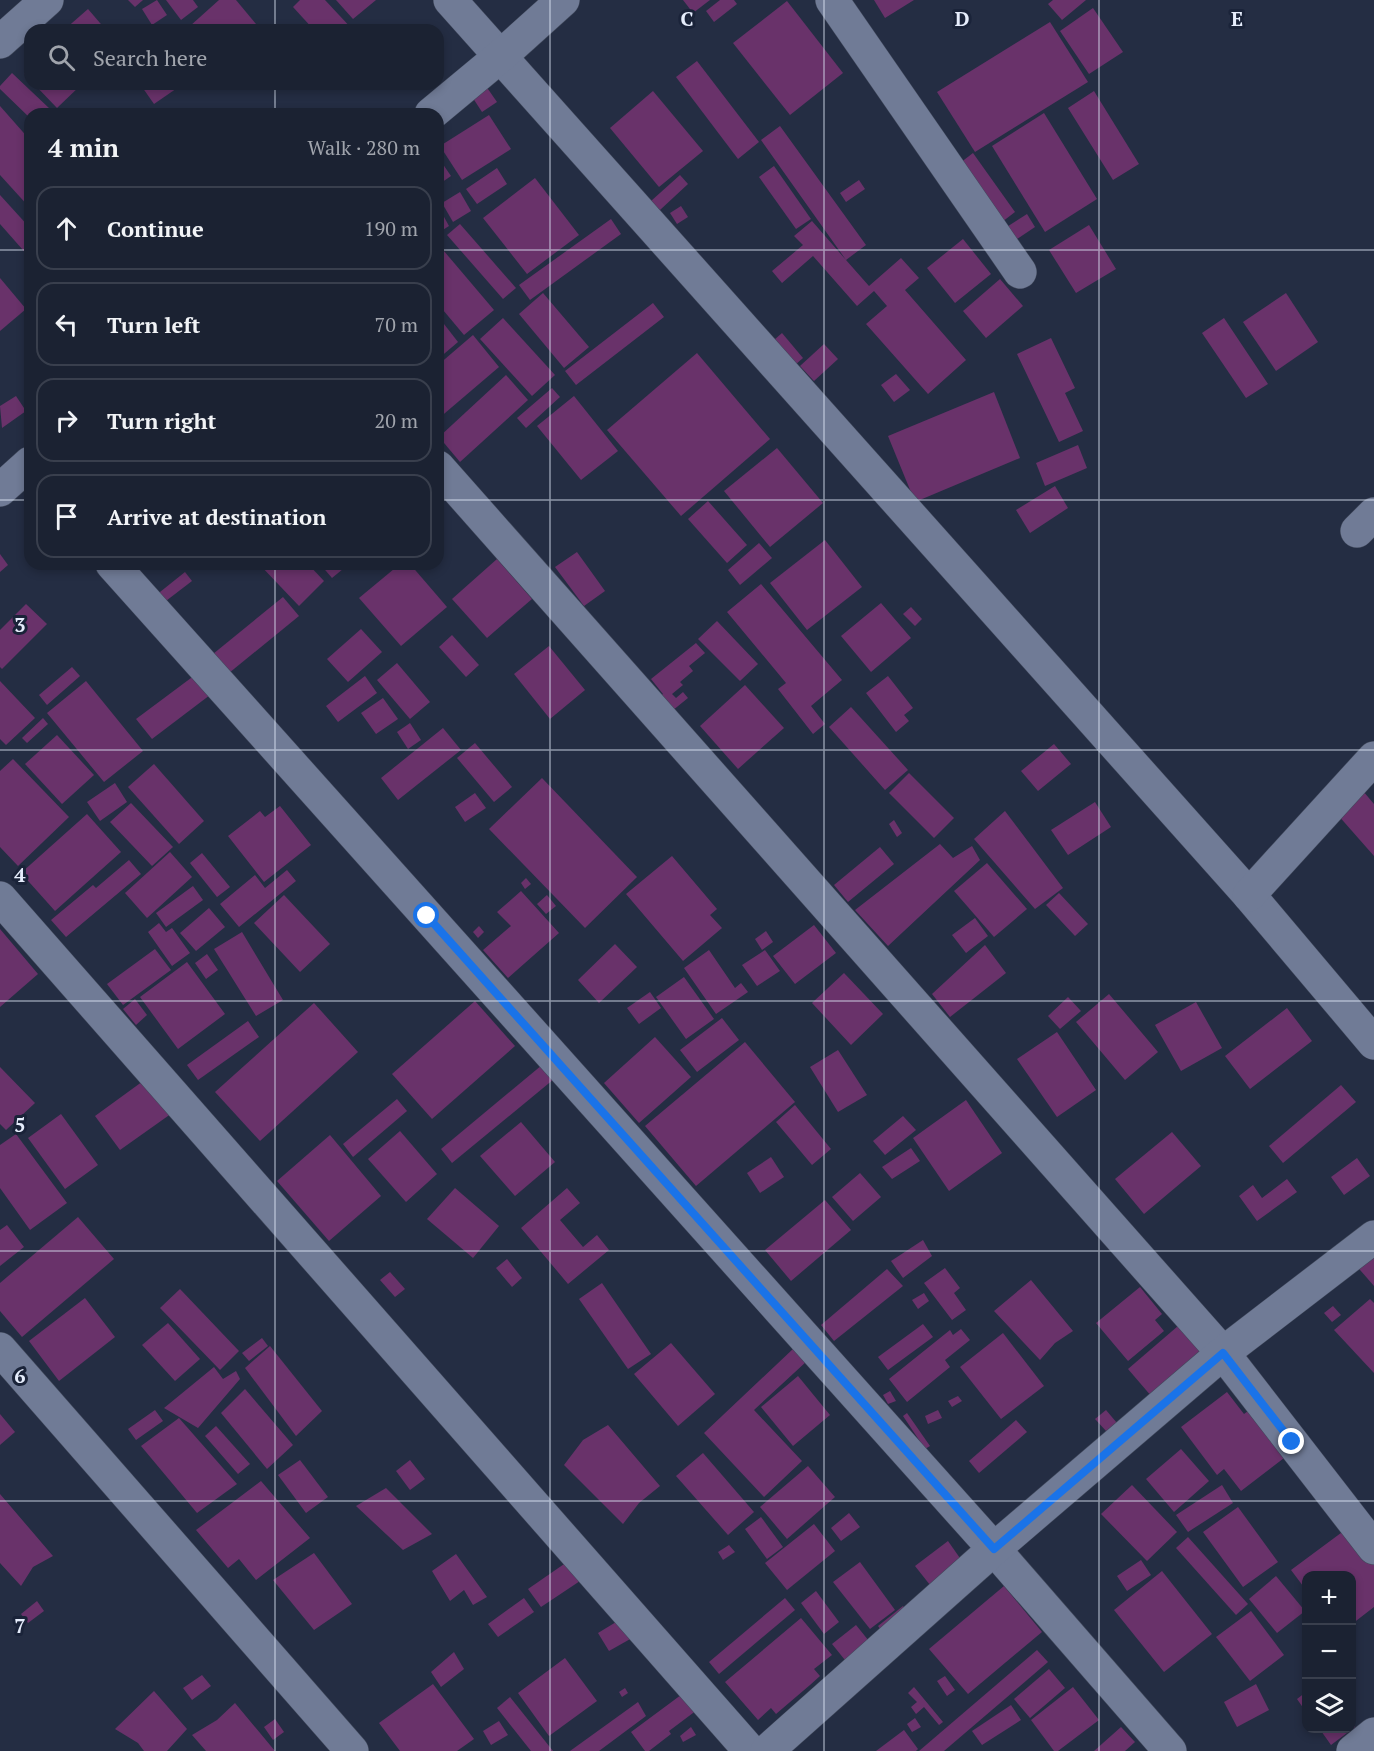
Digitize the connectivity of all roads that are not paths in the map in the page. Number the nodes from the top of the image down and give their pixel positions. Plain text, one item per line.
1 (47, 0) edge
2 (450, 0) edge
3 (563, 0) edge
4 (832, 0) edge
5 (0, 42) edge
6 (502, 55) junction
7 (438, 108) edge
8 (1020, 272) dead end
9 (24, 470) edge
10 (444, 474) edge
11 (0, 490) edge
12 (117, 570) edge
13 (1374, 758) edge
14 (1250, 894) junction
15 (0, 898) edge
16 (1374, 1043) edge
17 (1374, 1237) edge
18 (0, 1349) edge
19 (1223, 1353) junction
20 (1374, 1548) edge
21 (994, 1549) junction
22 (1374, 1734) edge
23 (352, 1751) edge
24 (750, 1751) edge
25 (766, 1751) edge
26 (1170, 1751) edge
27 (1353, 1751) edge

1 - 5 street
2 - 6 street
3 - 6 street
4 - 8 street
6 - 7 street
6 - 14 street
9 - 11 street
10 - 19 street
12 - 21 street
13 - 14 street
14 - 16 street
15 - 24 street
17 - 19 street
18 - 23 street
19 - 20 street
19 - 21 street
21 - 25 street
21 - 26 street
22 - 27 street

